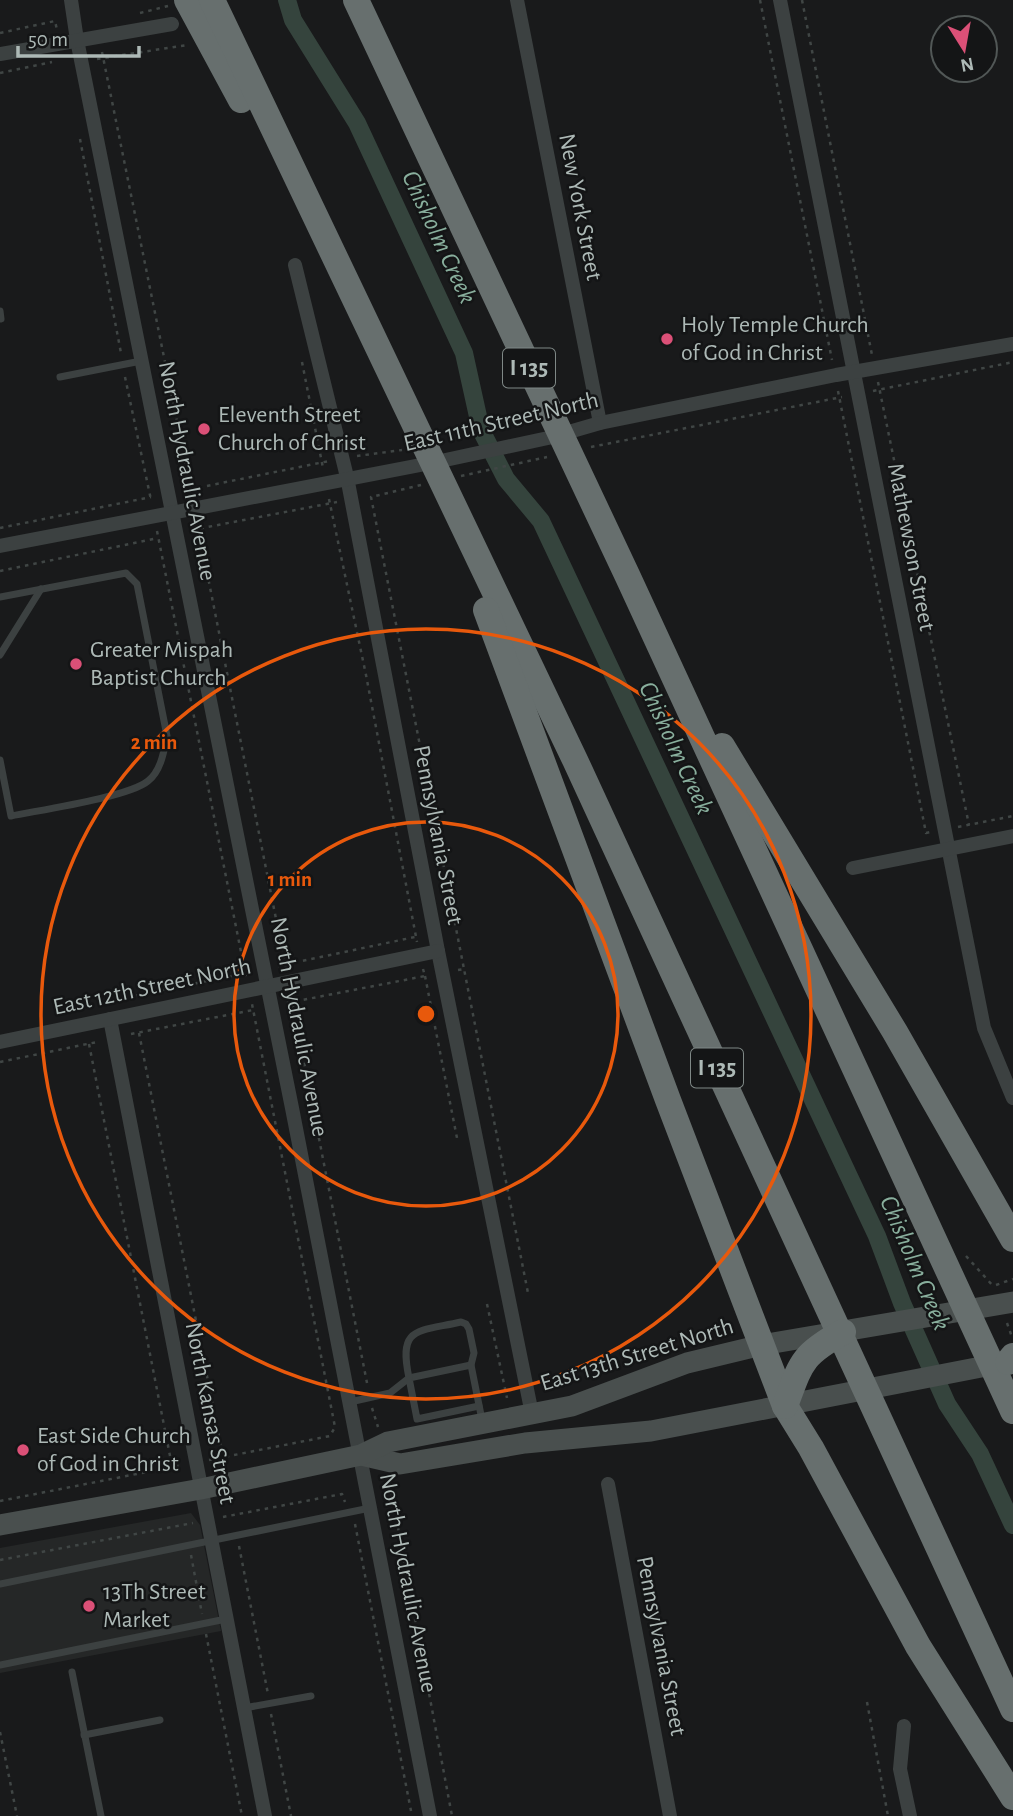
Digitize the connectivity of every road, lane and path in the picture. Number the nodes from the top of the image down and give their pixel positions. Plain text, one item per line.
1 (71, 0) edge
2 (212, 0) edge
3 (356, 0) edge
4 (376, 0) edge
5 (517, 0) edge
6 (760, 0) edge
7 (780, 0) edge
8 (802, 0) edge
9 (178, 3) edge
10 (131, 15) dead end
11 (172, 24) dead end
12 (0, 33) edge
13 (97, 36) junction
14 (77, 40) junction
15 (60, 43) junction
16 (190, 44) dead end
17 (0, 54) edge
18 (81, 59) junction
19 (105, 59) junction
20 (0, 73) edge
21 (79, 133) dead end
22 (430, 158) junction
23 (335, 262) junction
24 (295, 265) dead end
25 (1013, 344) edge
26 (300, 356) dead end
27 (142, 361) junction
28 (1013, 362) edge
29 (123, 365) junction
30 (875, 368) junction
31 (853, 372) junction
32 (835, 375) junction
33 (60, 377) dead end
34 (880, 389) junction
35 (857, 394) junction
36 (840, 398) junction
37 (600, 422) junction
38 (414, 439) junction
39 (611, 443) dead end
40 (343, 458) junction
41 (535, 459) dead end
42 (322, 463) junction
43 (347, 477) junction
44 (452, 478) dead end
45 (326, 482) junction
46 (425, 484) dead end
47 (191, 489) junction
48 (169, 494) junction
49 (150, 498) junction
50 (195, 508) junction
51 (172, 513) junction
52 (154, 516) junction
53 (0, 528) edge
54 (0, 546) edge
55 (628, 577) junction
56 (41, 589) junction
57 (0, 597) edge
58 (0, 655) edge
59 (0, 760) edge
60 (1013, 816) edge
61 (969, 825) junction
62 (944, 830) junction
63 (1013, 836) edge
64 (947, 848) junction
65 (853, 868) dead end
66 (438, 951) junction
67 (420, 955) junction
68 (464, 969) dead end
69 (289, 982) junction
70 (267, 987) junction
71 (249, 991) junction
72 (293, 1002) junction
73 (271, 1006) junction
74 (253, 1010) junction
75 (110, 1019) junction
76 (139, 1032) junction
77 (131, 1034) dead end
78 (0, 1042) edge
79 (97, 1042) dead end
80 (89, 1044) junction
81 (0, 1062) edge
82 (1013, 1098) edge
83 (1013, 1239) edge
84 (1013, 1302) edge
85 (487, 1304) dead end
86 (843, 1332) junction
87 (762, 1345) junction
88 (1011, 1360) edge
89 (471, 1364) junction
90 (409, 1378) junction
91 (370, 1398) junction
92 (350, 1402) junction
93 (785, 1406) junction
94 (531, 1407) junction
95 (1013, 1411) edge
96 (481, 1415) junction
97 (389, 1425) dead end
98 (361, 1455) junction
99 (223, 1457) junction
100 (196, 1462) junction
101 (172, 1467) junction
102 (608, 1484) dead end
103 (390, 1485) dead end
104 (201, 1489) junction
105 (0, 1501) edge
106 (371, 1508) junction
107 (350, 1512) junction
108 (233, 1515) junction
109 (207, 1520) junction
110 (185, 1524) junction
111 (0, 1525) edge
112 (237, 1535) junction
113 (211, 1540) junction
114 (189, 1545) junction
115 (0, 1560) edge
116 (0, 1584) edge
117 (226, 1619) junction
118 (204, 1623) junction
119 (0, 1665) edge
120 (72, 1672) dead end
121 (311, 1696) dead end
122 (867, 1702) dead end
123 (270, 1704) junction
124 (244, 1709) junction
125 (1013, 1709) edge
126 (160, 1720) dead end
127 (904, 1726) dead end
128 (0, 1732) edge
129 (85, 1735) junction
130 (1013, 1797) edge
131 (17, 1816) edge
132 (101, 1816) edge
133 (242, 1816) edge
134 (264, 1816) edge
135 (291, 1816) edge
136 (412, 1816) edge
137 (430, 1816) edge
138 (452, 1816) edge
139 (670, 1816) edge
140 (888, 1816) edge
141 (910, 1816) edge

1 - 14 street, North Hydraulic Avenue
2 - 23 highway, I 135
3 - 22 highway, I 135
4 - 22 highway
5 - 37 street, New York Street
6 - 32 path
7 - 31 street, Mathewson Street
8 - 30 path
9 - 10 path
9 - 23 highway
11 - 13 street
12 - 15 path
13 - 14 street
13 - 19 path
14 - 15 street
14 - 18 street, North Hydraulic Avenue
15 - 17 street
15 - 20 path
16 - 19 path
18 - 19 path
18 - 27 street, North Hydraulic Avenue
19 - 47 path
21 - 29 path
22 - 55 highway, I 135
23 - 38 highway, I 135
24 - 40 street, Pennsylvania Street
25 - 30 street, East 11th Street North
26 - 42 path
27 - 29 lane
27 - 48 street, North Hydraulic Avenue
28 - 34 path
29 - 33 lane
29 - 49 path
30 - 31 street, East 11th Street North
30 - 34 path
31 - 32 street, East 11th Street North
31 - 35 street, Mathewson Street
32 - 36 path
32 - 37 street, East 11th Street North
34 - 35 path
34 - 61 path
35 - 36 path
35 - 62 street, Mathewson Street
36 - 39 path
36 - 62 path
37 - 43 street, East 11th Street North
38 - 40 path
38 - 87 highway
38 - 125 highway, I 135
40 - 42 path
40 - 43 street, Pennsylvania Street
41 - 44 path
42 - 45 path
42 - 47 path
43 - 45 street, East 11th Street North
43 - 66 street, Pennsylvania Street
45 - 50 street, East 11th Street North
45 - 67 path
46 - 68 path
47 - 48 path
47 - 50 path
48 - 49 path
48 - 51 street, North Hydraulic Avenue
49 - 52 path
49 - 53 path
50 - 51 street, East 11th Street North
50 - 69 path
51 - 52 street, East 11th Street North
51 - 70 street, North Hydraulic Avenue
52 - 54 street, East 11th Street North
52 - 71 path
55 - 83 highway
55 - 95 highway, I 135
56 - 57 lane
56 - 58 lane
56 - 59 lane
60 - 61 path
61 - 62 path
62 - 64 street, Mathewson Street
63 - 64 street
64 - 65 street
64 - 82 street, Mathewson Street
66 - 67 street, East 12th Street North
66 - 94 street, Pennsylvania Street
67 - 69 street, East 12th Street North
67 - 72 path
69 - 70 street, East 12th Street North
69 - 72 path
70 - 71 street, East 12th Street North
70 - 73 street, North Hydraulic Avenue
71 - 74 path
71 - 75 street, East 12th Street North
72 - 73 path
72 - 91 path
73 - 74 path
73 - 92 street, North Hydraulic Avenue
74 - 76 path
74 - 99 path
75 - 78 street, East 12th Street North
75 - 100 street, North Kansas Street
76 - 77 path
76 - 99 path
79 - 80 path
80 - 81 path
80 - 101 path
84 - 86 main road, East 13th Street North
85 - 94 path
86 - 87 main road, East 13th Street North
86 - 93 highway
87 - 93 highway
87 - 94 main road, East 13th Street North
88 - 93 main road, East 13th Street North
89 - 90 lane
89 - 90 lane
89 - 96 lane
90 - 91 lane
90 - 96 lane
91 - 92 lane
91 - 97 path
92 - 98 street, North Hydraulic Avenue
93 - 98 main road, East 13th Street North
93 - 130 highway
94 - 96 main road, East 13th Street North
96 - 98 main road, East 13th Street North
98 - 104 main road, East 13th Street North
98 - 106 street, North Hydraulic Avenue
99 - 100 path
100 - 101 path
100 - 104 street, North Kansas Street
101 - 105 path
102 - 139 street, Pennsylvania Street
103 - 138 path
104 - 109 street, North Kansas Street
104 - 111 main road, East 13th Street North
106 - 107 lane
106 - 137 street, North Hydraulic Avenue
107 - 108 path
107 - 112 lane
107 - 136 path
108 - 109 path
108 - 112 path
109 - 110 path
109 - 113 street, North Kansas Street
110 - 114 path
110 - 115 path
112 - 113 lane
112 - 123 path
113 - 114 lane
113 - 117 street, North Kansas Street
114 - 116 lane
114 - 118 path
117 - 118 lane
117 - 124 street, North Kansas Street
118 - 119 lane
118 - 133 path
120 - 129 lane
121 - 123 lane
122 - 140 path
123 - 124 lane
123 - 135 path
124 - 134 street, North Kansas Street
126 - 129 lane
127 - 141 street
128 - 131 path
129 - 132 lane

